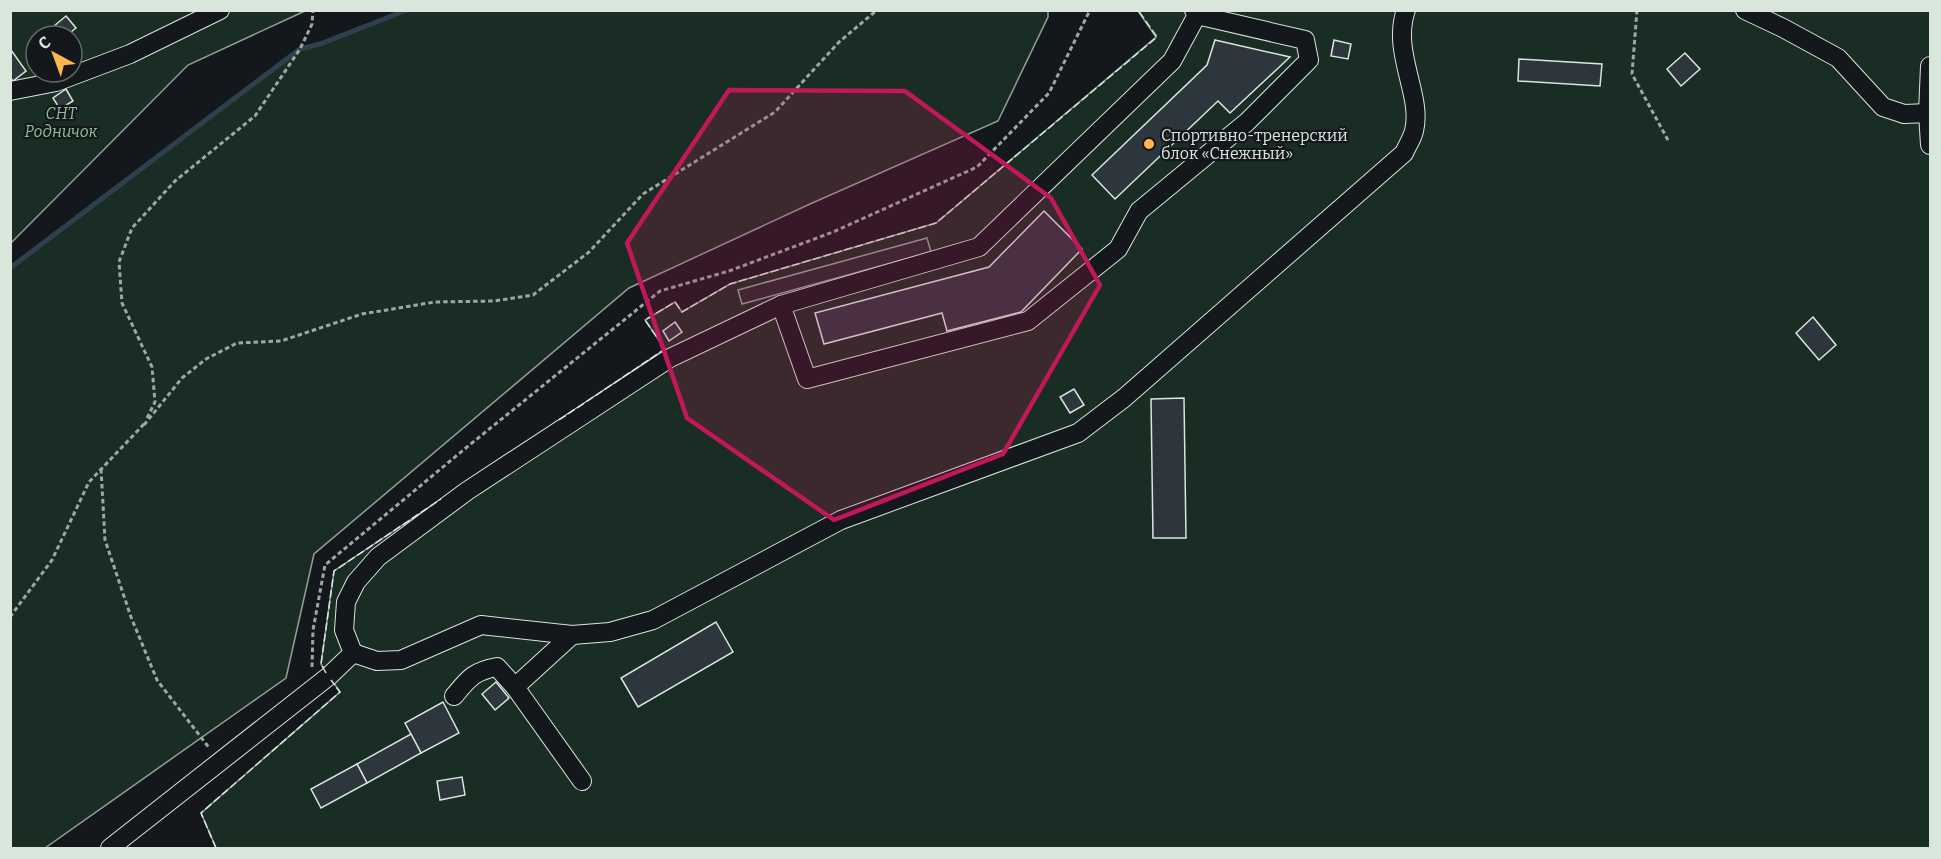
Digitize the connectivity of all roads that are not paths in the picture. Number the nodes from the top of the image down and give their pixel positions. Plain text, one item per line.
1 (220, 10) edge
2 (1406, 10) edge
3 (1745, 10) edge
4 (1195, 13) edge
5 (1930, 66) edge
6 (10, 91) edge
7 (1928, 113) junction
8 (1930, 145) edge
9 (781, 305) junction
10 (572, 635) junction
11 (353, 652) junction
12 (515, 687) junction
13 (454, 696) dead end
14 (582, 781) dead end
15 (110, 849) edge

1 - 6 street
2 - 10 street
3 - 7 street
4 - 9 street
4 - 9 street
5 - 7 street
7 - 8 street
9 - 11 street
10 - 11 street
10 - 12 street
11 - 15 street
12 - 13 street
12 - 14 street

